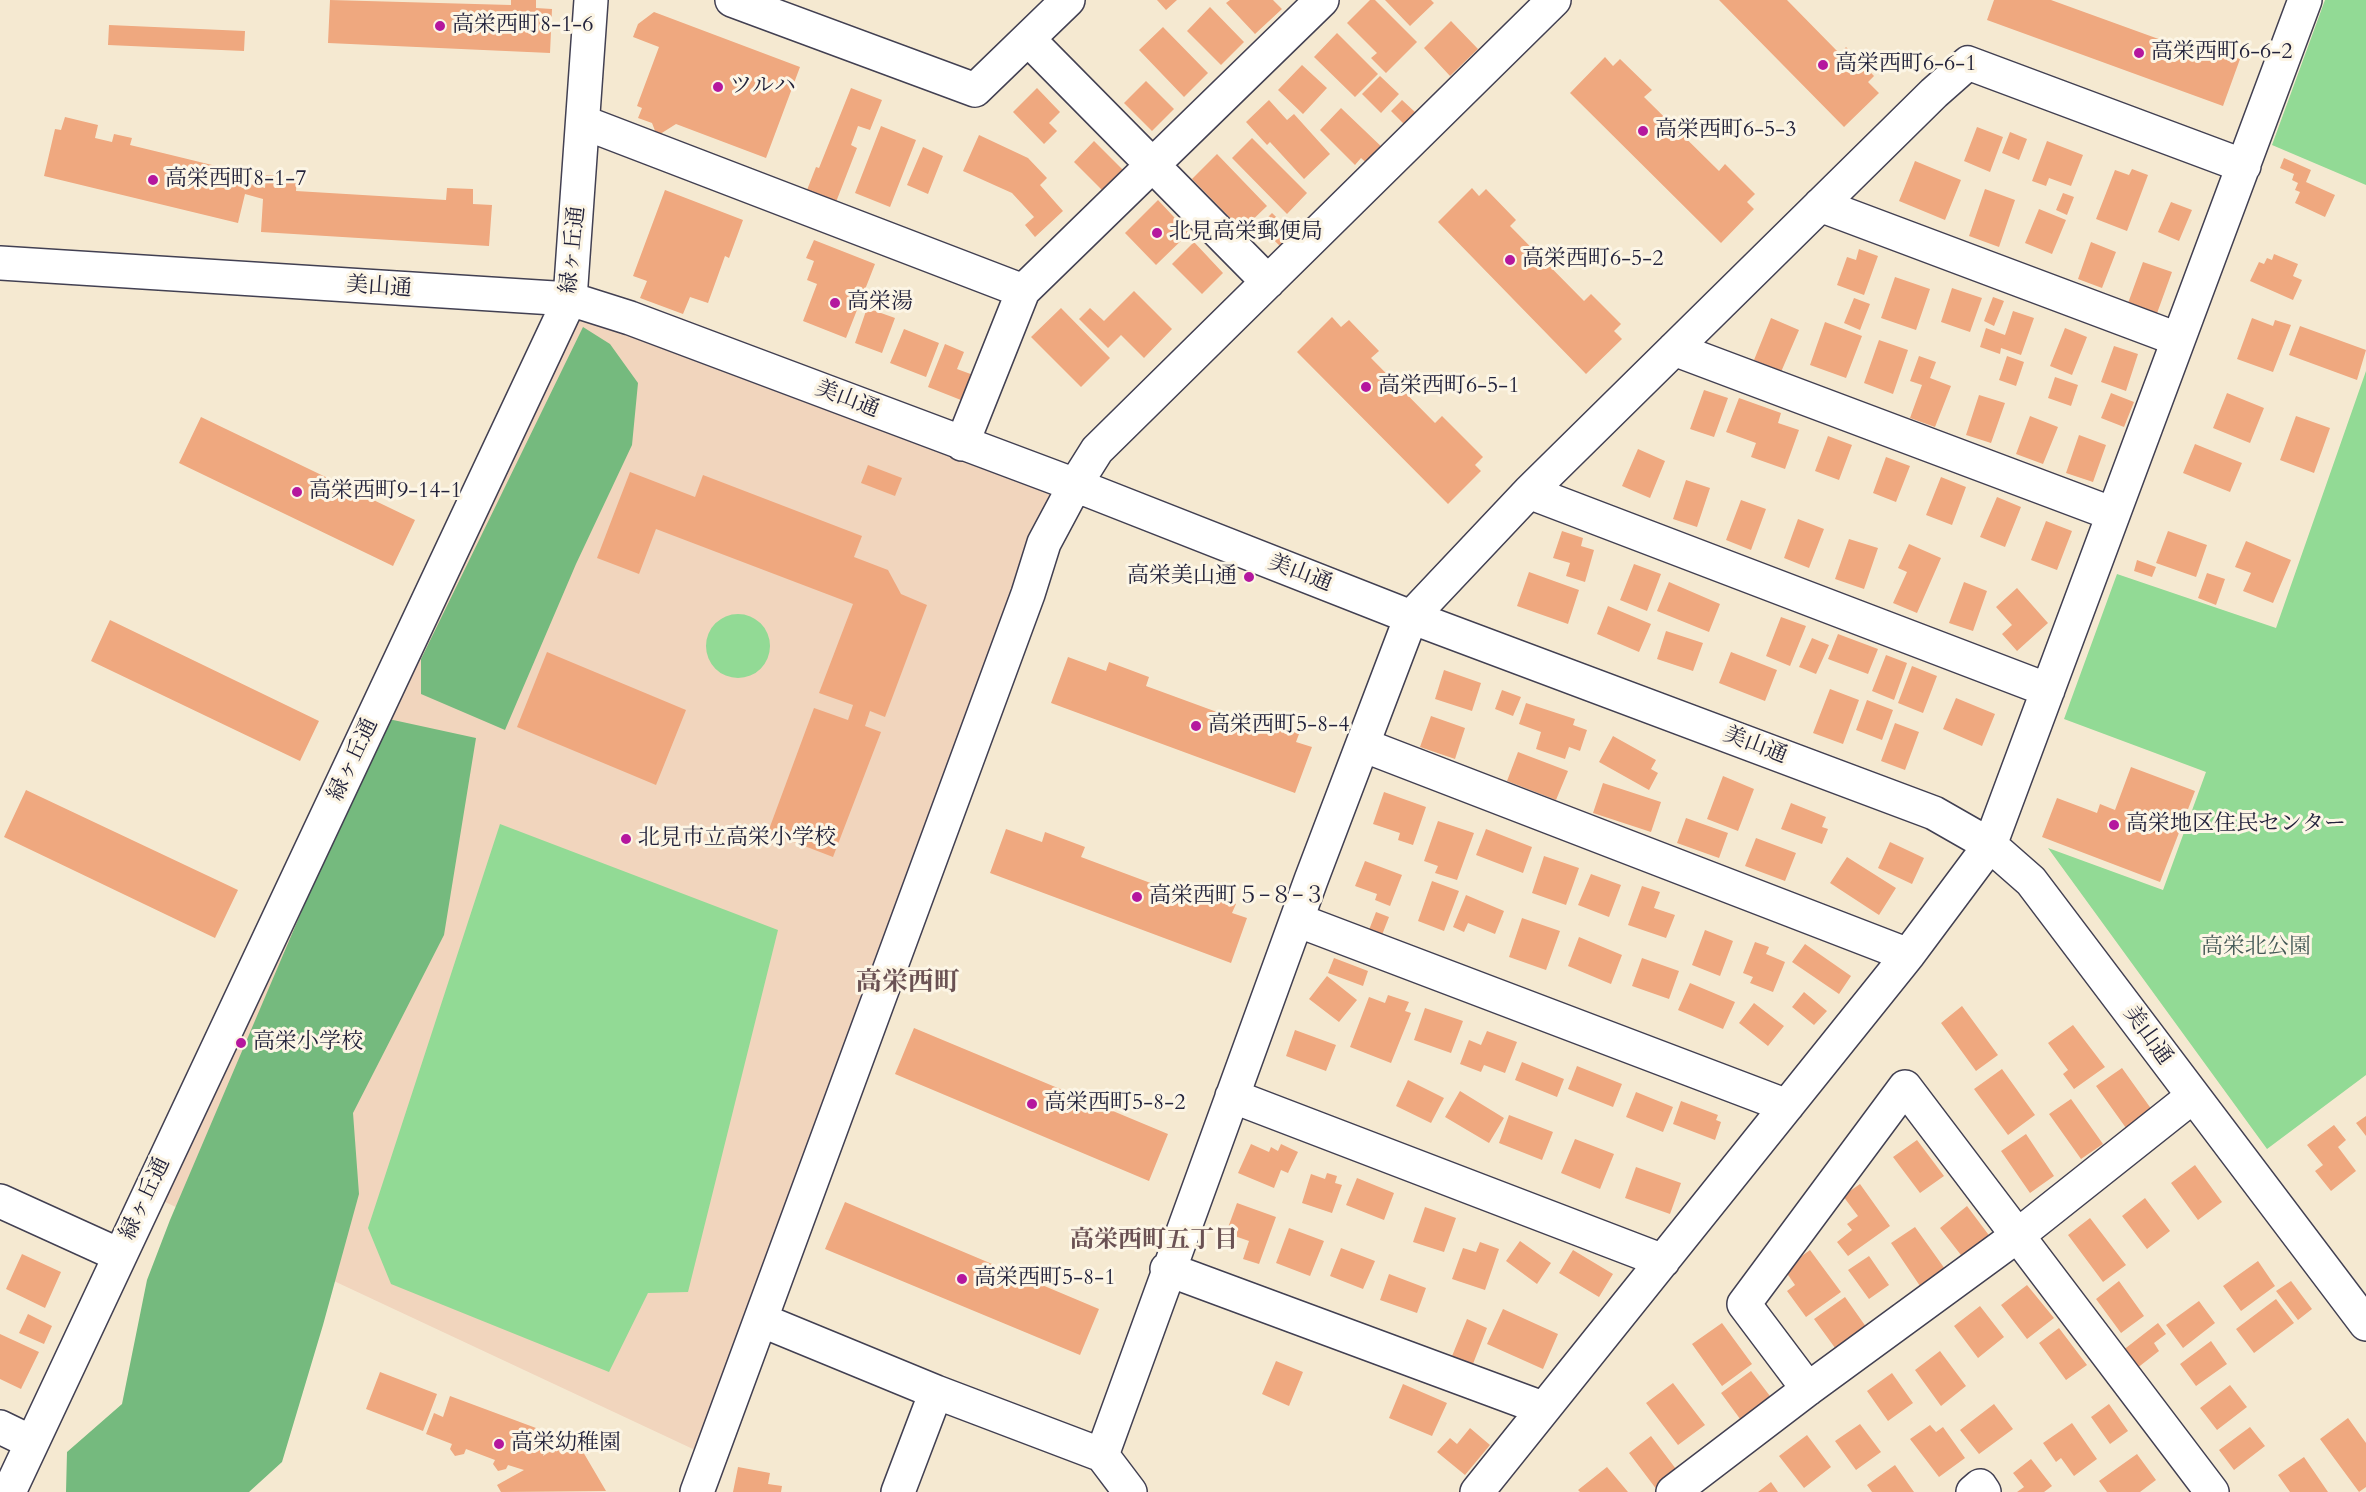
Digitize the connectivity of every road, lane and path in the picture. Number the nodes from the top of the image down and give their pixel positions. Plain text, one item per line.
1 (591, 0) edge
2 (732, 0) edge
3 (1068, 0) edge
4 (1322, 0) edge
5 (1554, 0) edge
6 (2305, 0) edge
7 (1029, 39) junction
8 (585, 123) junction
9 (1152, 164) junction
10 (2244, 166) junction
11 (1820, 205) junction
12 (0, 263) edge
13 (1268, 282) junction
14 (1023, 291) junction
15 (570, 299) junction
16 (2177, 339) junction
17 (1674, 349) junction
18 (962, 444) junction
19 (1075, 485) junction
20 (1529, 492) junction
21 (2113, 514) junction
22 (1411, 617) junction
23 (2048, 690) junction
24 (1363, 745) junction
25 (1990, 845) junction
26 (1297, 920) junction
27 (1908, 955) junction
28 (1232, 1096) junction
29 (2192, 1097) junction
30 (1787, 1106) junction
31 (0, 1201) edge
32 (2017, 1236) junction
33 (119, 1255) junction
34 (1663, 1261) junction
35 (1167, 1269) junction
36 (761, 1320) junction
37 (2366, 1324) edge
38 (1808, 1389) junction
39 (936, 1392) junction
40 (1542, 1408) junction
41 (0, 1427) edge
42 (31, 1442) junction
43 (1102, 1455) junction
44 (9, 1492) edge
45 (697, 1492) edge
46 (898, 1492) edge
47 (1130, 1492) edge
48 (1477, 1492) edge
49 (1673, 1492) edge
50 (1972, 1492) edge
51 (1984, 1492) edge
52 (2212, 1492) edge

1 - 8 street, 緑ヶ丘通
2 - 7 street
3 - 7 street
4 - 9 street
5 - 13 street
6 - 10 street
7 - 9 street
8 - 14 street
8 - 15 street, 緑ヶ丘通
9 - 13 street
9 - 14 street
10 - 11 street
10 - 16 street
11 - 16 street
11 - 17 street
12 - 15 street, 美山通
13 - 19 street
14 - 18 street
15 - 18 street, 美山通
15 - 33 street, 緑ヶ丘通
16 - 21 street
17 - 20 street
17 - 21 street
18 - 19 street, 美山通
19 - 22 street, 美山通
19 - 36 street
20 - 22 street
20 - 23 street
21 - 23 street
22 - 24 street
22 - 25 street, 美山通
23 - 25 street
24 - 26 street
24 - 27 street
25 - 27 street
25 - 29 street, 美山通
26 - 28 street
26 - 30 street
27 - 30 street
28 - 34 street
28 - 35 street
29 - 32 street
29 - 37 street, 美山通
30 - 34 street
31 - 33 street
32 - 38 street
32 - 38 street
32 - 52 street
33 - 42 street, 緑ヶ丘通
34 - 40 street
35 - 40 street
35 - 43 street
36 - 39 street
36 - 45 street
38 - 49 street
39 - 43 street
39 - 46 street
40 - 48 street
41 - 42 street
42 - 44 street, 緑ヶ丘通
43 - 47 street
50 - 51 street

